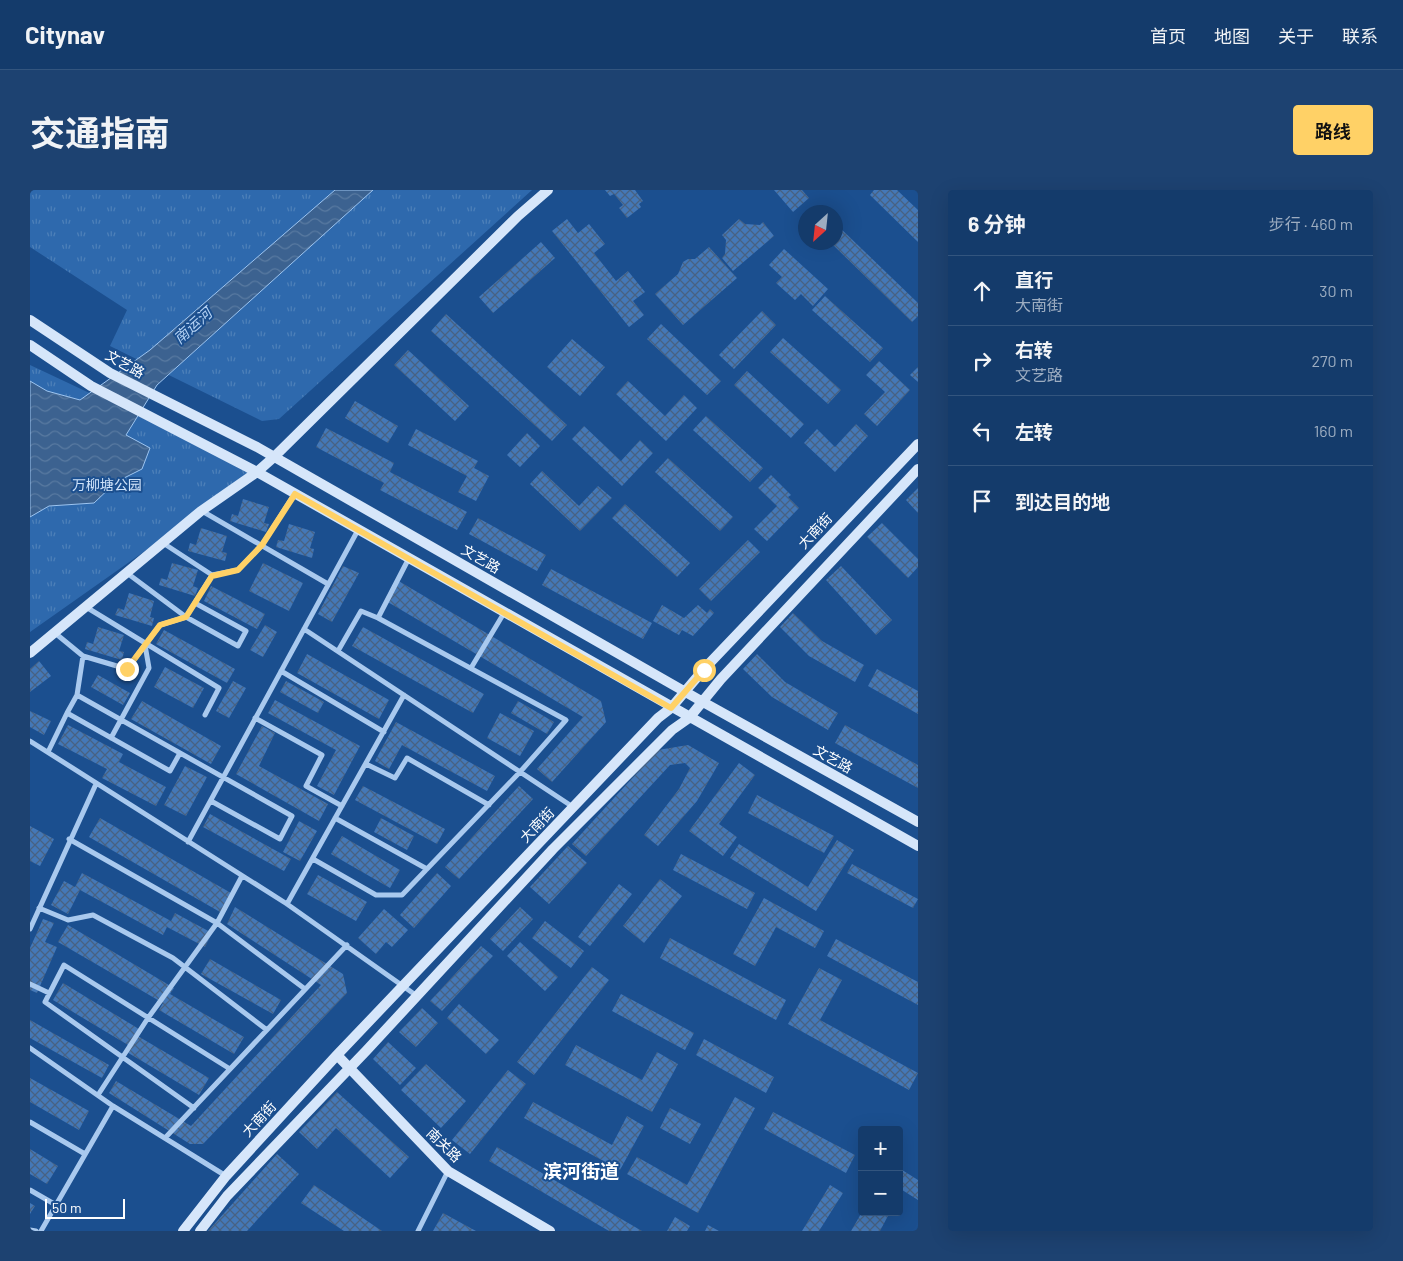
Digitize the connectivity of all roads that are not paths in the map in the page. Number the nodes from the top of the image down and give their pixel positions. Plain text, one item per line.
1 (548, 190) edge
2 (30, 320) edge
3 (30, 345) edge
4 (918, 444) edge
5 (274, 457) junction
6 (918, 469) edge
7 (257, 472) junction
8 (295, 494) junction
9 (202, 511) junction
10 (358, 529) junction
11 (162, 543) junction
12 (262, 545) junction
13 (409, 558) junction
14 (127, 573) junction
15 (212, 576) junction
16 (328, 584) junction
17 (195, 603) junction
18 (86, 607) junction
19 (504, 613) junction
20 (186, 617) junction
21 (378, 618) junction
22 (304, 629) junction
23 (55, 633) junction
24 (144, 645) junction
25 (338, 651) junction
26 (30, 653) edge
27 (83, 656) junction
28 (471, 668) junction
29 (281, 671) junction
30 (685, 692) junction
31 (77, 695) junction
32 (404, 695) junction
33 (703, 702) junction
34 (671, 708) junction
35 (67, 713) junction
36 (205, 715) dead end
37 (255, 718) junction
38 (689, 718) junction
39 (121, 720) junction
40 (384, 732) junction
41 (111, 738) junction
42 (30, 741) edge
43 (48, 752) junction
44 (180, 753) junction
45 (366, 764) junction
46 (520, 772) junction
47 (224, 777) junction
48 (96, 784) junction
49 (210, 800) junction
50 (489, 805) junction
51 (342, 806) junction
52 (573, 807) junction
53 (335, 818) junction
54 (918, 822) edge
55 (69, 839) junction
56 (188, 842) junction
57 (918, 846) edge
58 (312, 859) junction
59 (427, 869) junction
60 (242, 876) junction
61 (288, 904) junction
62 (39, 908) junction
63 (217, 923) junction
64 (30, 929) edge
65 (347, 945) junction
66 (185, 967) junction
67 (30, 984) edge
68 (404, 985) junction
69 (305, 989) junction
70 (50, 993) junction
71 (417, 996) junction
72 (148, 1018) junction
73 (267, 1030) junction
74 (30, 1048) edge
75 (336, 1055) junction
76 (122, 1057) junction
77 (348, 1067) junction
78 (230, 1070) junction
79 (98, 1095) junction
80 (113, 1106) junction
81 (194, 1108) junction
82 (30, 1122) edge
83 (165, 1138) junction
84 (85, 1154) junction
85 (448, 1171) junction
86 (226, 1176) junction
87 (30, 1190) edge
88 (56, 1205) junction
89 (30, 1230) edge
90 (36, 1231) edge
91 (41, 1231) edge
92 (183, 1231) edge
93 (200, 1231) edge
94 (418, 1231) edge
95 (550, 1231) edge

1 - 5 street
2 - 5 street, 文艺路
3 - 7 street
4 - 30 street, 大南街
5 - 7 street
5 - 30 street, 文艺路
6 - 33 street, 大南街
7 - 8 street
7 - 9 street
8 - 10 street
8 - 12 street
9 - 11 street
9 - 12 street
10 - 13 street
10 - 16 street
11 - 14 street
11 - 15 street
12 - 15 street
12 - 16 street
13 - 19 street
13 - 21 street
14 - 18 street
14 - 20 street
15 - 17 street
16 - 22 street
17 - 20 street
17 - 20 street
18 - 23 street
18 - 24 street
19 - 28 street
19 - 34 street
20 - 24 street
21 - 25 street
21 - 28 street
22 - 25 street
22 - 29 street
23 - 26 street
23 - 27 street
24 - 27 street
24 - 36 street
24 - 39 street
25 - 32 street
27 - 31 street
28 - 46 street
29 - 37 street
29 - 40 street
30 - 33 street, 文艺路
30 - 34 street, 大南街
31 - 35 street
31 - 39 street
32 - 40 street
32 - 46 street
33 - 38 street, 大南街
33 - 54 street, 文艺路
34 - 38 street
34 - 52 street, 大南街
35 - 41 street
35 - 43 street
37 - 47 street
37 - 51 street
38 - 57 street
38 - 71 street, 大南街
39 - 41 street
39 - 44 street
40 - 45 street
41 - 44 street
42 - 43 street
43 - 48 street
44 - 47 street
45 - 50 street
45 - 51 street
46 - 50 street
46 - 52 street
47 - 49 street
47 - 49 street
48 - 55 street
48 - 56 street
49 - 56 street
50 - 59 street
51 - 53 street
52 - 68 street, 大南街
53 - 58 street
53 - 59 street
55 - 62 street
55 - 63 street
56 - 60 street
58 - 59 street
58 - 61 street
60 - 61 street
60 - 63 street
61 - 65 street
62 - 64 street
62 - 66 street
63 - 66 street
63 - 69 street
65 - 68 street
65 - 69 street
66 - 72 street
66 - 73 street
67 - 70 street
68 - 71 street
68 - 75 street, 大南街
69 - 73 street
70 - 72 street
70 - 76 street
71 - 77 street, 大南街
72 - 76 street
72 - 78 street
73 - 78 street
74 - 79 street
75 - 77 street, 南关路
75 - 86 street, 大南街
76 - 79 street
76 - 81 street
77 - 85 street, 南关路
77 - 93 street, 大南街
78 - 81 street
79 - 80 street
80 - 83 street
80 - 84 street
81 - 83 street
82 - 84 street
83 - 86 street
84 - 88 street
85 - 94 street
85 - 95 street, 南关路
86 - 92 street, 大南街
87 - 88 street
88 - 91 street
89 - 90 street

